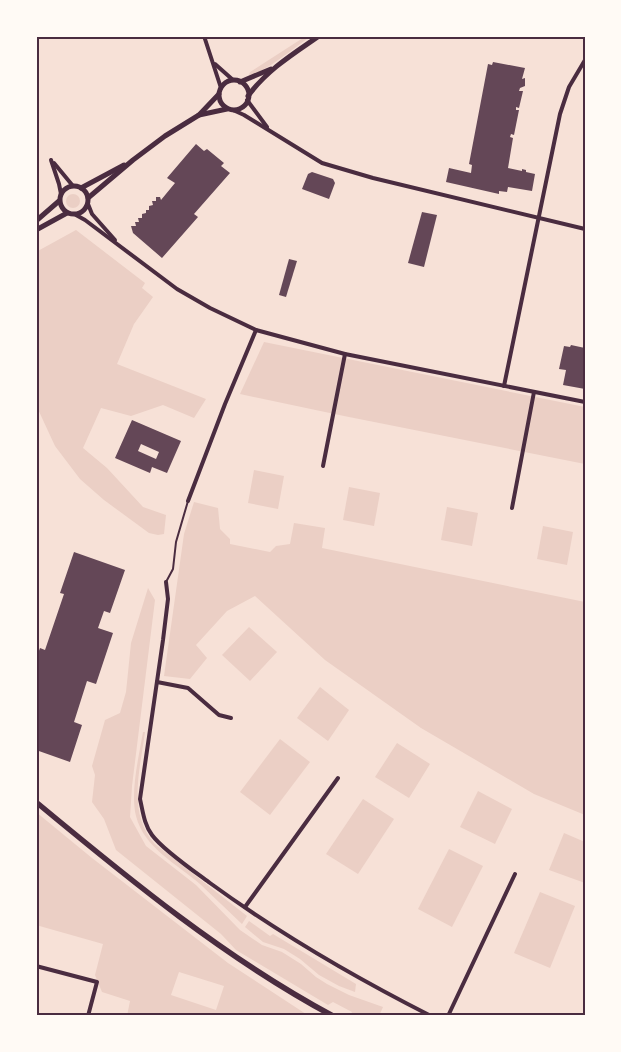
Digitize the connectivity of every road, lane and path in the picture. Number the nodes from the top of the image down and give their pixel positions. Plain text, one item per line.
1 (204, 36) edge
2 (318, 36) edge
3 (585, 60) edge
4 (213, 62) junction
5 (274, 67) junction
6 (233, 80) junction
7 (240, 82) junction
8 (220, 91) junction
9 (248, 98) junction
10 (230, 109) junction
11 (199, 115) junction
12 (270, 131) junction
13 (133, 160) junction
14 (73, 186) junction
15 (81, 188) junction
16 (61, 194) junction
17 (59, 201) junction
18 (88, 201) junction
19 (67, 213) junction
20 (76, 215) junction
21 (540, 218) junction
22 (36, 221) edge
23 (585, 229) edge
24 (36, 230) edge
25 (122, 247) junction
26 (256, 330) junction
27 (345, 354) junction
28 (504, 386) junction
29 (534, 392) junction
30 (585, 402) edge
31 (323, 466) dead end
32 (188, 501) joint
33 (512, 508) dead end
34 (166, 582) joint
35 (157, 682) junction
36 (231, 718) dead end
37 (338, 778) dead end
38 (36, 802) edge
39 (515, 874) dead end
40 (245, 907) junction
41 (36, 966) edge
42 (88, 1016) edge
43 (333, 1016) edge
44 (431, 1016) edge
45 (448, 1016) edge

1 - 4 street
2 - 5 street
3 - 21 street
4 - 6 street
4 - 8 street
5 - 7 street
5 - 9 street
6 - 7 street
6 - 8 street
7 - 9 street
8 - 10 street
8 - 11 street
9 - 10 street
9 - 12 street
10 - 11 street
10 - 12 street
11 - 13 street
12 - 21 street
13 - 15 street
13 - 18 street
14 - 15 street
14 - 16 street
14 - 16 street
15 - 18 street
16 - 17 street
17 - 19 street
17 - 22 street
18 - 20 street
18 - 25 street
19 - 20 street
19 - 24 street
20 - 25 street
21 - 23 street
21 - 28 street
25 - 26 street
26 - 27 street
26 - 32 street
27 - 28 street
27 - 31 street
28 - 29 street
29 - 30 street
29 - 33 street
32 - 34 lane
34 - 35 street
35 - 36 street
35 - 40 street
37 - 40 street
38 - 43 main road
39 - 45 street
40 - 44 street
41 - 42 street

